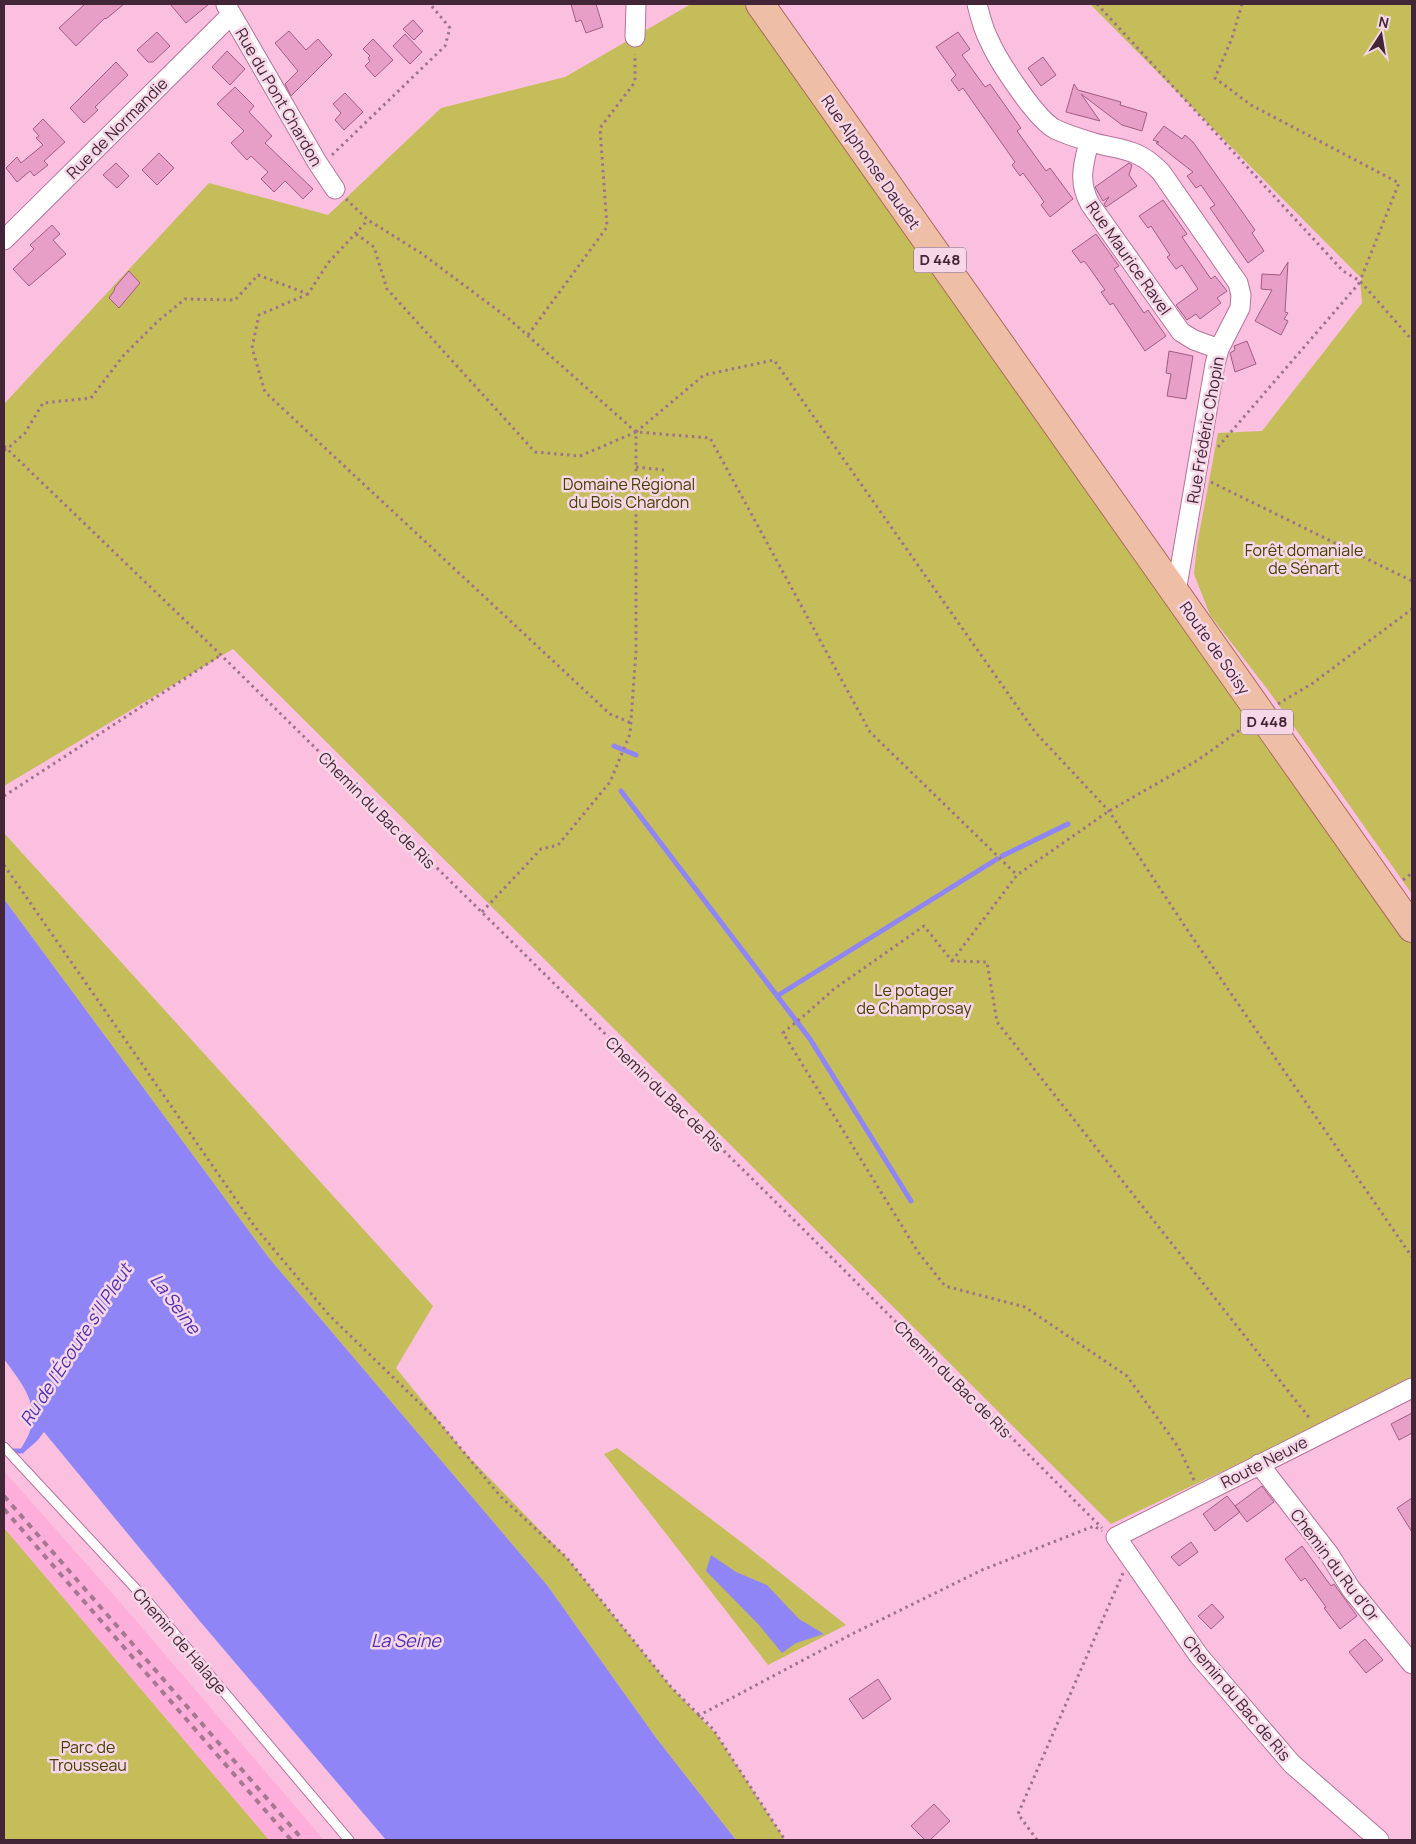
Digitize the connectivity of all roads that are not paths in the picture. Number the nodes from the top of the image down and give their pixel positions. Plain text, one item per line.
1 (636, 4) edge
2 (760, 4) edge
3 (977, 4) edge
4 (228, 9) edge
5 (635, 37) road end
6 (1089, 142) junction
7 (335, 188) road end
8 (4, 240) edge
9 (1219, 349) junction
10 (1122, 516) joint
11 (1176, 592) junction
12 (1412, 928) edge
13 (1412, 1388) edge
14 (4, 1447) edge
15 (1259, 1464) junction
16 (1112, 1536) joint
17 (1412, 1664) edge
18 (349, 1840) edge
19 (1379, 1840) edge

1 - 5 street
2 - 10 main road, Rue Alphonse Daudet / D 448
3 - 6 street, Rue Frédéric Chopin
4 - 7 street, Rue du Pont Chardon
4 - 8 street, Rue de Normandie
6 - 9 street, Rue Maurice Ravel
6 - 9 street, Rue Frédéric Chopin
9 - 11 street, Rue Frédéric Chopin
10 - 11 main road, Route de Soisy / D 448
11 - 12 main road, Route de Soisy / D 448
13 - 15 street, Route Neuve
14 - 18 lane, Chemin de Halage
15 - 16 street, Route Neuve
15 - 17 street, Chemin du Ru d'Or
16 - 19 street, Chemin du Bac de Ris

